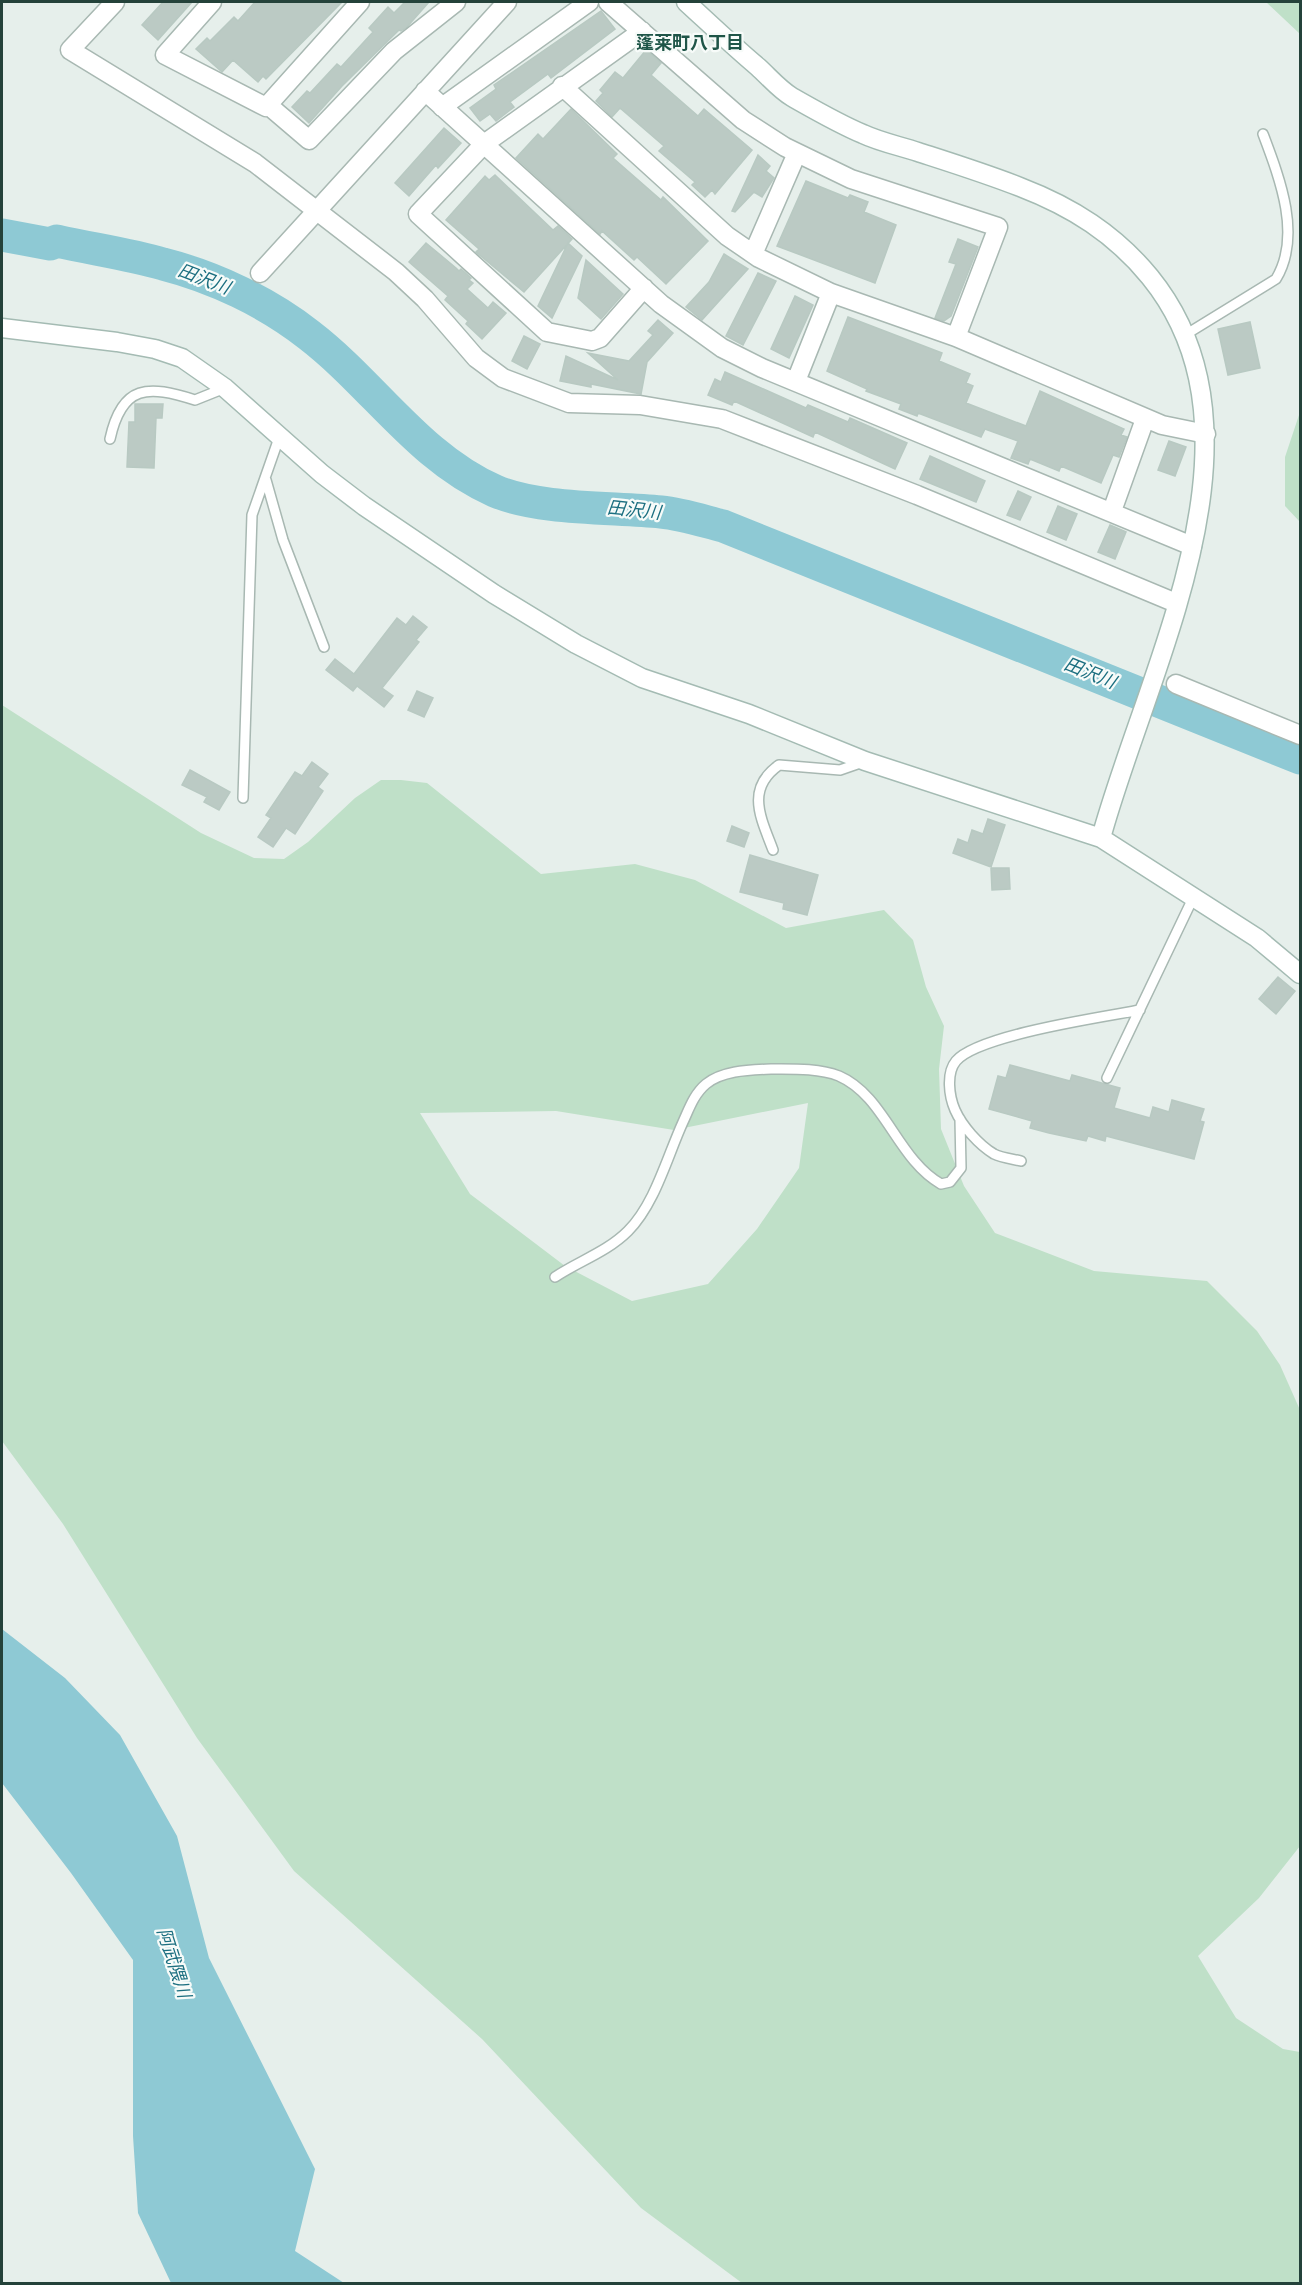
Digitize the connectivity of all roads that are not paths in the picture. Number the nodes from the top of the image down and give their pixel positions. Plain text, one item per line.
1 (115, 2) edge
2 (212, 2) edge
3 (360, 2) edge
4 (456, 2) edge
5 (507, 2) edge
6 (589, 2) edge
7 (608, 2) edge
8 (686, 2) edge
9 (642, 31) junction
10 (562, 86) junction
11 (425, 92) junction
12 (268, 105) junction
13 (442, 107) junction
14 (1263, 134) dead end
15 (484, 144) junction
16 (797, 153) junction
17 (316, 211) junction
18 (753, 254) junction
19 (260, 273) dead end
20 (644, 288) junction
21 (831, 292) junction
22 (2, 328) edge
23 (1185, 335) junction
24 (956, 337) junction
25 (796, 381) junction
26 (225, 388) junction
27 (1145, 419) junction
28 (1206, 434) junction
29 (280, 435) junction
30 (110, 439) dead end
31 (266, 480) junction
32 (1112, 511) junction
33 (1192, 546) junction
34 (1176, 603) junction
35 (324, 647) dead end
36 (1176, 684) dead end
37 (1300, 735) edge
38 (865, 761) junction
39 (243, 798) dead end
40 (1101, 838) junction
41 (773, 850) dead end
42 (1194, 896) junction
43 (1300, 974) edge
44 (1140, 1010) junction
45 (1107, 1078) dead end
46 (960, 1119) junction
47 (1021, 1161) dead end
48 (555, 1277) dead end

1 - 17 street
2 - 12 street
3 - 12 street
4 - 12 street
5 - 11 street
6 - 13 street
7 - 9 street
8 - 23 street
9 - 10 street
9 - 16 street
10 - 15 street
10 - 18 street
11 - 13 street
11 - 17 street
13 - 15 street
14 - 23 lane
15 - 20 street
15 - 20 street
16 - 18 street
16 - 24 street
17 - 19 street
17 - 34 street
18 - 21 street
20 - 25 street
21 - 24 street
21 - 25 street
22 - 26 street
23 - 28 street
24 - 27 street
25 - 32 street
26 - 29 street
26 - 30 lane
27 - 28 street
27 - 32 street
28 - 33 street
29 - 31 lane
29 - 38 street
31 - 35 lane
31 - 39 lane
32 - 33 street
33 - 34 street
34 - 40 street
36 - 37 street
38 - 40 street
38 - 41 lane
40 - 42 street
42 - 43 street
42 - 44 lane
44 - 45 lane
44 - 46 lane
46 - 47 lane
46 - 48 lane

